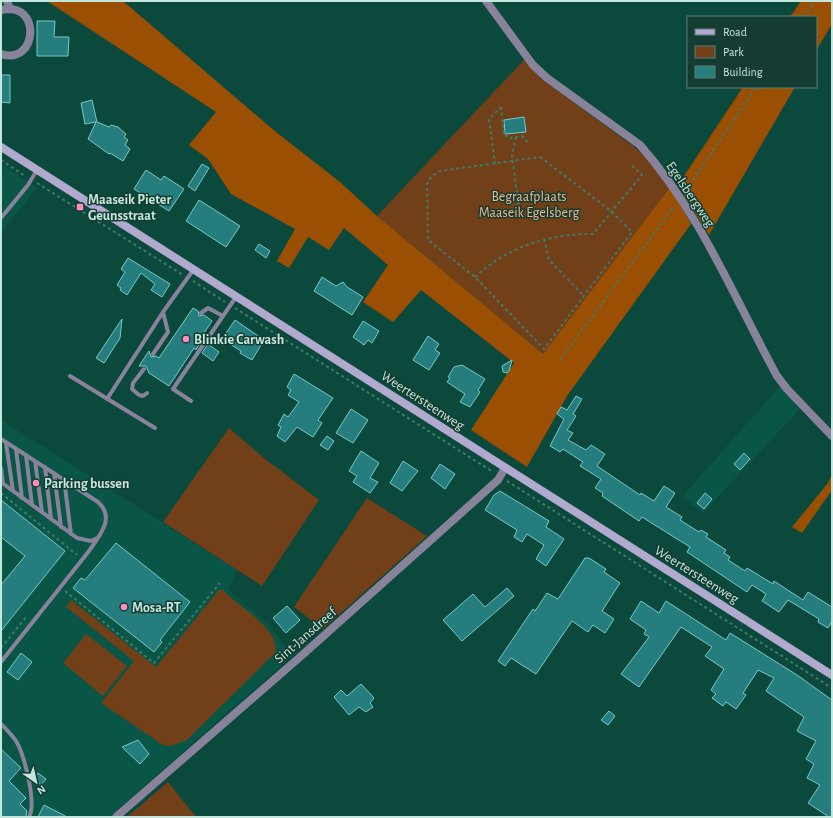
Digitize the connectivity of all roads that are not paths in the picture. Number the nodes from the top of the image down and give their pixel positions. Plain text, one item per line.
1 (486, 1) edge
2 (8, 5) edge
3 (1, 10) edge
4 (1, 54) edge
5 (1, 147) edge
6 (37, 170) junction
7 (1, 218) edge
8 (194, 269) junction
9 (237, 296) junction
10 (163, 312) junction
11 (201, 313) dead end
12 (223, 316) junction
13 (153, 354) dead end
14 (144, 369) dead end
15 (70, 376) dead end
16 (147, 393) dead end
17 (107, 399) junction
18 (191, 402) dead end
19 (155, 428) dead end
20 (832, 436) edge
21 (1, 439) edge
22 (6, 443) junction
23 (16, 449) junction
24 (26, 455) junction
25 (35, 461) junction
26 (45, 467) junction
27 (1, 468) edge
28 (506, 468) junction
29 (54, 473) junction
30 (64, 479) junction
31 (2, 483) edge
32 (13, 491) junction
33 (22, 498) junction
34 (32, 505) junction
35 (42, 512) junction
36 (51, 519) junction
37 (61, 526) junction
38 (71, 534) junction
39 (98, 538) junction
40 (1, 662) edge
41 (832, 675) edge
42 (1, 724) edge
43 (29, 817) edge
44 (116, 817) edge

1 - 20 street, Egelsbergweg
2 - 3 street
2 - 4 street
5 - 6 main road, Weertersteenweg
6 - 7 lane
6 - 8 main road, Weertersteenweg
8 - 9 main road, Weertersteenweg
8 - 10 lane
9 - 12 lane
9 - 28 main road, Weertersteenweg
10 - 13 lane
10 - 17 lane
11 - 12 lane
12 - 18 lane
14 - 16 lane
15 - 17 lane
17 - 19 lane
21 - 22 lane
22 - 23 lane
22 - 32 lane
23 - 24 lane
23 - 33 lane
24 - 25 lane
24 - 34 lane
25 - 26 lane
25 - 35 lane
26 - 29 lane
26 - 36 lane
27 - 31 lane
28 - 41 main road, Weertersteenweg
28 - 44 street, Sint-Jansdreef
29 - 30 lane
29 - 37 lane
30 - 38 lane
30 - 39 lane
31 - 32 lane
32 - 33 lane
33 - 34 lane
34 - 35 lane
35 - 36 lane
36 - 37 lane
37 - 38 lane
38 - 39 lane
39 - 40 lane
42 - 43 lane

